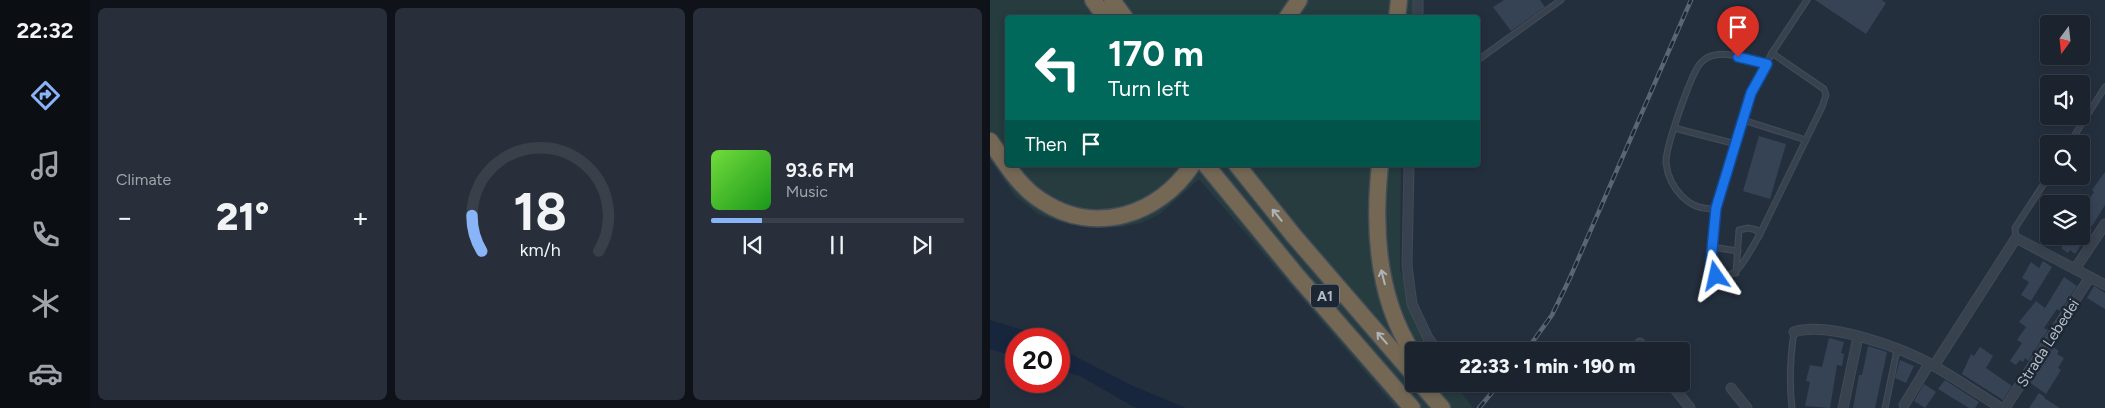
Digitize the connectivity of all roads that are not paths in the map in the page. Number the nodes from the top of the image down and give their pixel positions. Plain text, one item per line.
1 (1084, 0) edge
2 (1093, 0) edge
3 (1112, 0) edge
4 (1298, 0) edge
5 (1400, 0) edge
6 (1418, 0) edge
7 (1561, 0) edge
8 (1808, 0) edge
9 (1094, 15) edge
10 (1104, 15) edge
11 (1123, 15) edge
12 (1289, 15) edge
13 (1398, 15) edge
14 (1418, 15) edge
15 (1772, 53) junction
16 (1480, 59) edge
17 (1767, 64) junction
18 (2105, 87) edge
19 (1743, 120) junction
20 (1674, 128) junction
21 (2075, 135) edge
22 (1806, 140) junction
23 (990, 141) edge
24 (1736, 144) junction
25 (1005, 163) edge
26 (1008, 167) edge
27 (1190, 167) edge
28 (1211, 167) edge
29 (1220, 167) edge
30 (1380, 167) edge
31 (1409, 167) edge
32 (1234, 177) edge
33 (2043, 185) edge
34 (1716, 208) junction
35 (2105, 224) edge
36 (1759, 236) junction
37 (2016, 238) junction
38 (1712, 247) junction
39 (1738, 251) junction
40 (2075, 269) junction
41 (1736, 272) junction
42 (2090, 277) junction
43 (2105, 285) edge
44 (1794, 332) joint
45 (1858, 337) junction
46 (1408, 342) edge
47 (1431, 342) edge
48 (1897, 350) junction
49 (1405, 365) edge
50 (1932, 365) junction
51 (1730, 388) dead end
52 (1430, 392) edge
53 (1439, 392) edge
54 (1677, 392) edge
55 (1904, 405) dead end
56 (1447, 406) edge
57 (1412, 408) edge
58 (1422, 408) edge
59 (1690, 408) edge
60 (1747, 408) edge
61 (1792, 408) edge
62 (1843, 408) edge
63 (1885, 408) edge
64 (2000, 408) edge
65 (2006, 408) edge

1 - 9 highway
2 - 10 highway
3 - 11 highway
4 - 12 highway
5 - 13 highway
6 - 14 street
7 - 16 lane
8 - 15 lane
15 - 17 lane
15 - 22 lane
17 - 19 lane
17 - 20 lane
18 - 21 lane
19 - 22 lane
19 - 24 lane
20 - 24 lane
20 - 34 lane
22 - 36 lane
23 - 25 highway
24 - 34 lane
26 - 27 highway
28 - 32 highway
29 - 32 highway, A1
46 -> 30 highway
31 - 47 street
49 -> 32 highway, A1
32 - 57 highway
32 - 58 highway, A1
33 - 37 lane
34 - 38 lane
35 - 40 street
36 - 39 lane
36 - 41 lane
37 - 40 street
37 - 50 street
38 - 39 lane
38 - 41 lane
39 - 41 lane
40 - 42 street
42 - 43 street
42 - 65 street, Strada Lebedei
44 - 45 street
44 - 61 lane
45 - 48 street
45 - 62 street
48 - 50 street
48 - 63 lane
50 - 55 street
50 - 64 street
51 - 60 street
52 - 56 highway
53 - 56 highway
54 - 59 street

